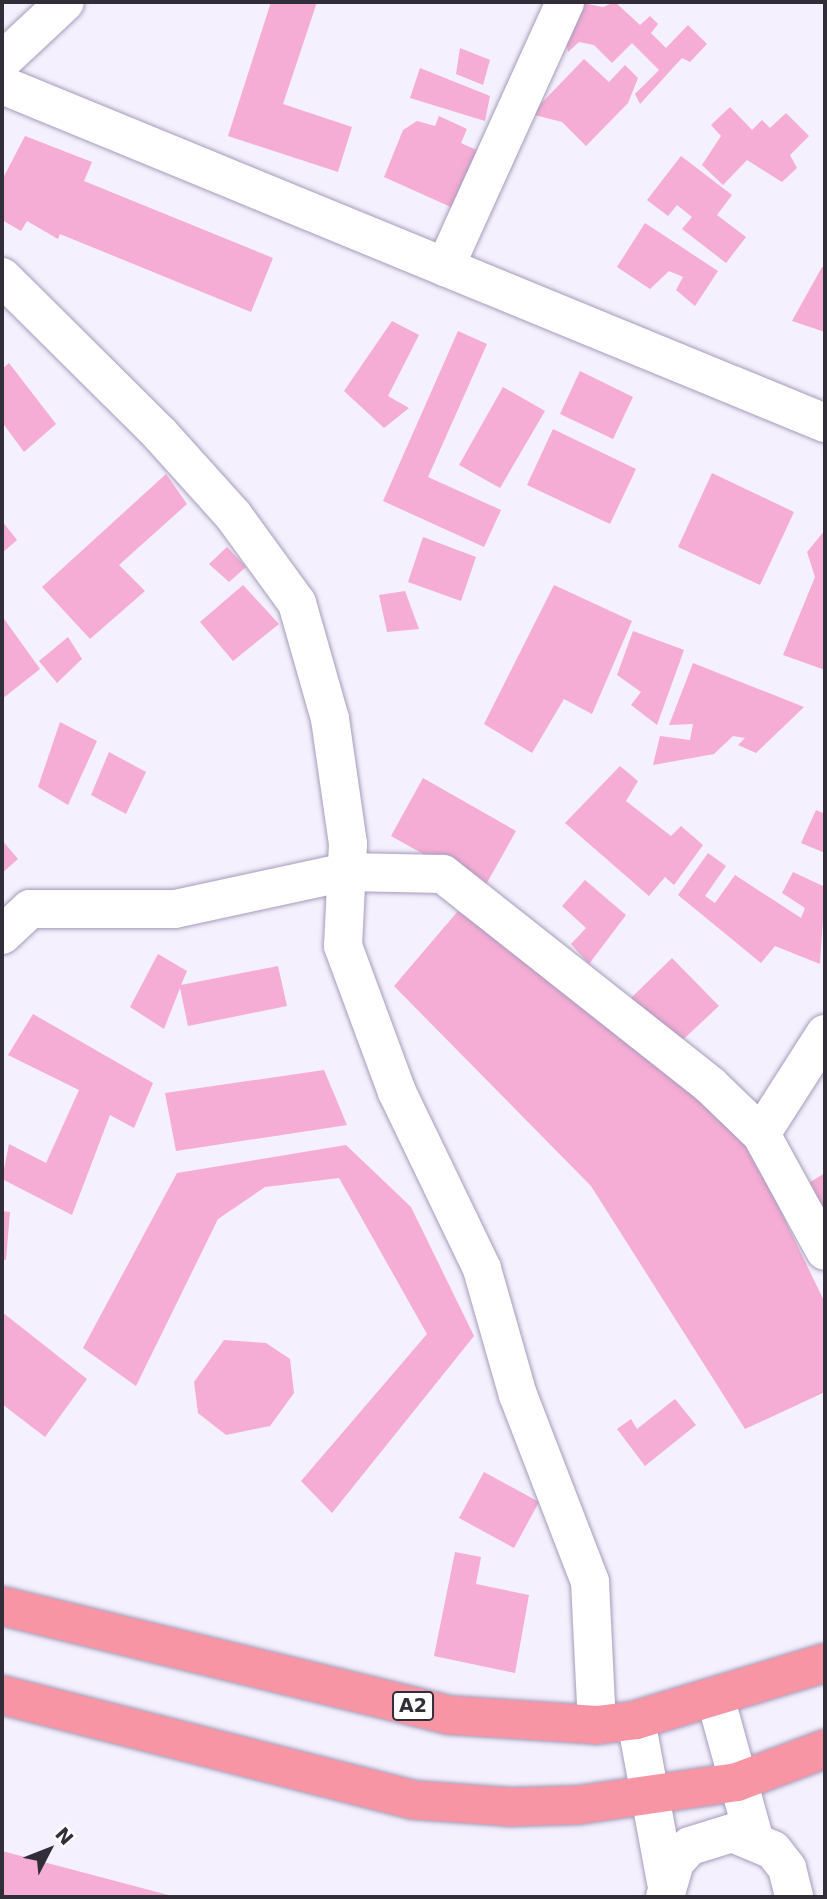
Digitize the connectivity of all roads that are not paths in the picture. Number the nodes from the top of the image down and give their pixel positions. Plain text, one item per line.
1 (65, 2) edge
2 (565, 2) edge
3 (2, 61) edge
4 (2, 85) edge
5 (445, 267) junction
6 (2, 277) edge
7 (825, 424) edge
8 (346, 872) junction
9 (2, 934) edge
10 (825, 1034) edge
11 (761, 1134) junction
12 (825, 1251) edge
13 (2, 1606) edge
14 (825, 1663) edge
15 (2, 1695) edge
16 (716, 1700) junction
17 (636, 1720) junction
18 (597, 1725) junction
19 (825, 1749) edge
20 (737, 1782) junction
21 (652, 1797) junction
22 (754, 1838) junction
23 (665, 1890) edge
24 (793, 1897) edge

1 - 3 street
2 - 5 street
4 - 5 street
5 - 7 street
6 - 8 street
8 - 9 street
8 - 11 street
8 - 18 street
10 - 11 street
11 - 12 street
13 - 18 highway, A2
14 - 16 highway, A2
15 - 21 highway
16 - 17 highway, A2
16 - 20 street
17 - 18 highway, A2
17 - 21 street
19 - 20 highway
20 - 21 highway
20 - 22 street
21 - 23 street
22 - 23 street
22 - 24 street

